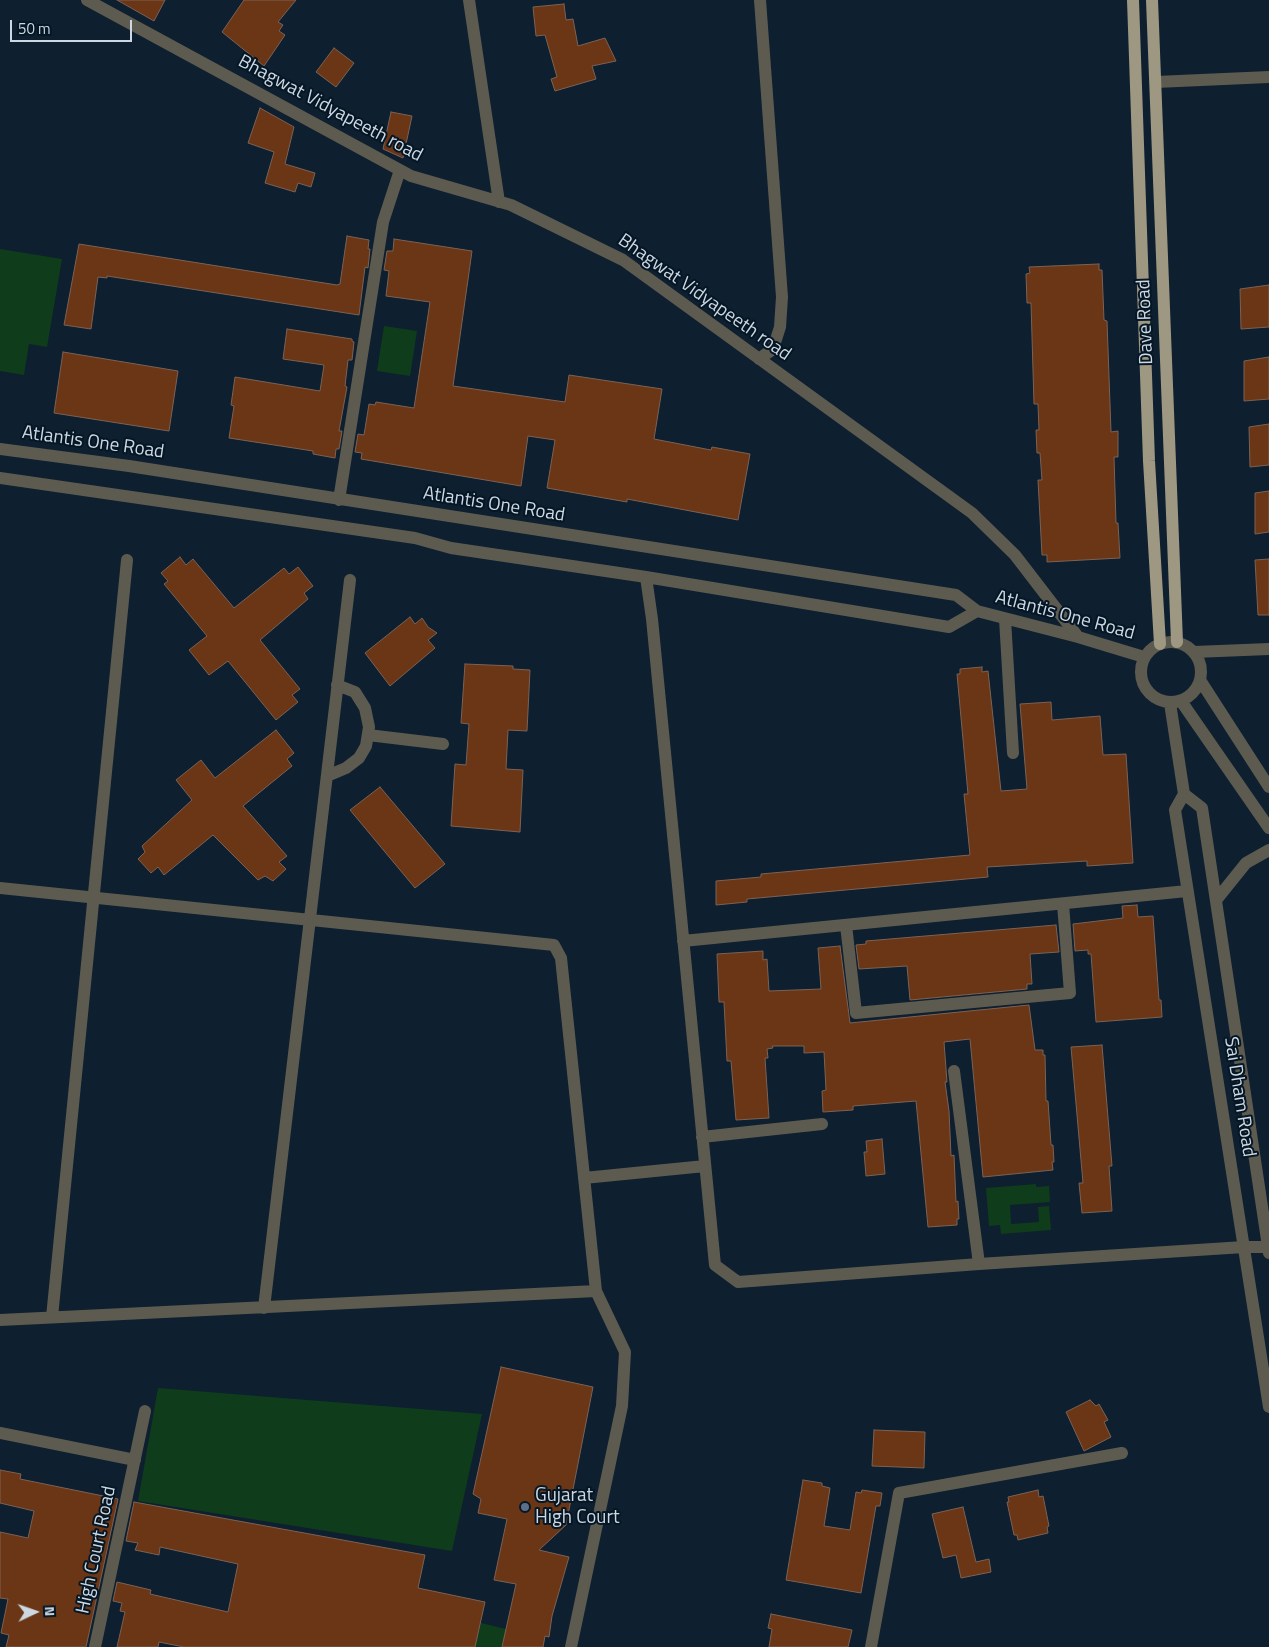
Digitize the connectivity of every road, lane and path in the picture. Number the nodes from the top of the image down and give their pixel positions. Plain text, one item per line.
1 (87, 0) edge
2 (469, 0) edge
3 (760, 0) edge
4 (1133, 0) edge
5 (1152, 0) edge
6 (1269, 77) edge
7 (1156, 82) junction
8 (400, 170) junction
9 (499, 202) junction
10 (759, 359) junction
11 (0, 448) edge
12 (0, 478) edge
13 (339, 500) junction
14 (127, 560) dead end
15 (646, 577) junction
16 (350, 580) dead end
17 (976, 611) junction
18 (1005, 619) junction
19 (1078, 637) junction
20 (1177, 642) junction
21 (1160, 644) junction
22 (1269, 649) edge
23 (1194, 652) junction
24 (1144, 657) junction
25 (1200, 680) junction
26 (337, 685) junction
27 (1176, 702) junction
28 (368, 735) junction
29 (443, 744) dead end
30 (1013, 753) dead end
31 (327, 776) junction
32 (1269, 787) edge
33 (1184, 794) junction
34 (1269, 828) edge
35 (1269, 850) edge
36 (0, 888) edge
37 (1187, 891) junction
38 (94, 898) junction
39 (1218, 899) junction
40 (1063, 904) junction
41 (310, 920) junction
42 (846, 925) junction
43 (683, 941) junction
44 (954, 1070) dead end
45 (822, 1124) dead end
46 (702, 1136) junction
47 (705, 1166) junction
48 (584, 1178) junction
49 (1244, 1247) junction
50 (1269, 1250) edge
51 (979, 1264) junction
52 (596, 1291) junction
53 (264, 1308) junction
54 (52, 1317) junction
55 (0, 1320) edge
56 (1269, 1407) edge
57 (145, 1412) dead end
58 (0, 1433) edge
59 (1122, 1453) dead end
60 (135, 1460) junction
61 (95, 1647) edge
62 (571, 1647) edge
63 (871, 1647) edge

1 - 8 street, Bhagwat Vidyapeeth road
2 - 9 street
3 - 10 street
4 - 21 main road
5 - 7 main road, Dave Road
6 - 7 street
7 - 20 main road, Dave Road
8 - 9 street, Bhagwat Vidyapeeth road
8 - 13 street
9 - 10 street, Bhagwat Vidyapeeth road
10 - 19 street, Bhagwat Vidyapeeth road
11 - 13 street, Atlantis One Road
12 - 15 street, Atlantis One Road
13 - 17 street, Atlantis One Road
14 - 38 street
15 - 17 street, Atlantis One Road
15 - 43 street
16 - 26 street
17 - 18 street, Atlantis One Road
18 - 19 street, Atlantis One Road
18 - 30 street
19 - 24 street, Atlantis One Road
20 - 21 street
20 - 23 street
21 - 24 street
22 - 23 street
23 - 25 street
24 - 27 street
25 - 27 street
25 - 32 street
26 - 28 street
26 - 31 street
27 - 33 street, Sai Dham Road
27 - 34 street
28 - 29 street
28 - 31 street
31 - 41 street
33 - 37 street, Sai Dham Road
33 - 39 street, Sai Dham Road
35 - 39 street
36 - 38 street
37 - 40 street
37 - 49 street, Sai Dham Road
38 - 41 street
38 - 54 street
39 - 50 street, Sai Dham Road
40 - 42 street
40 - 42 street
41 - 48 street
41 - 53 street
42 - 43 street
43 - 46 street
44 - 51 street
45 - 46 street
46 - 47 street
47 - 48 street
47 - 51 street
48 - 52 street
49 - 50 street
49 - 51 street
49 - 56 street, Sai Dham Road
52 - 53 street
52 - 62 street
53 - 54 street
54 - 55 street
57 - 60 street, High Court Road
58 - 60 street
59 - 63 street
60 - 61 street, High Court Road

